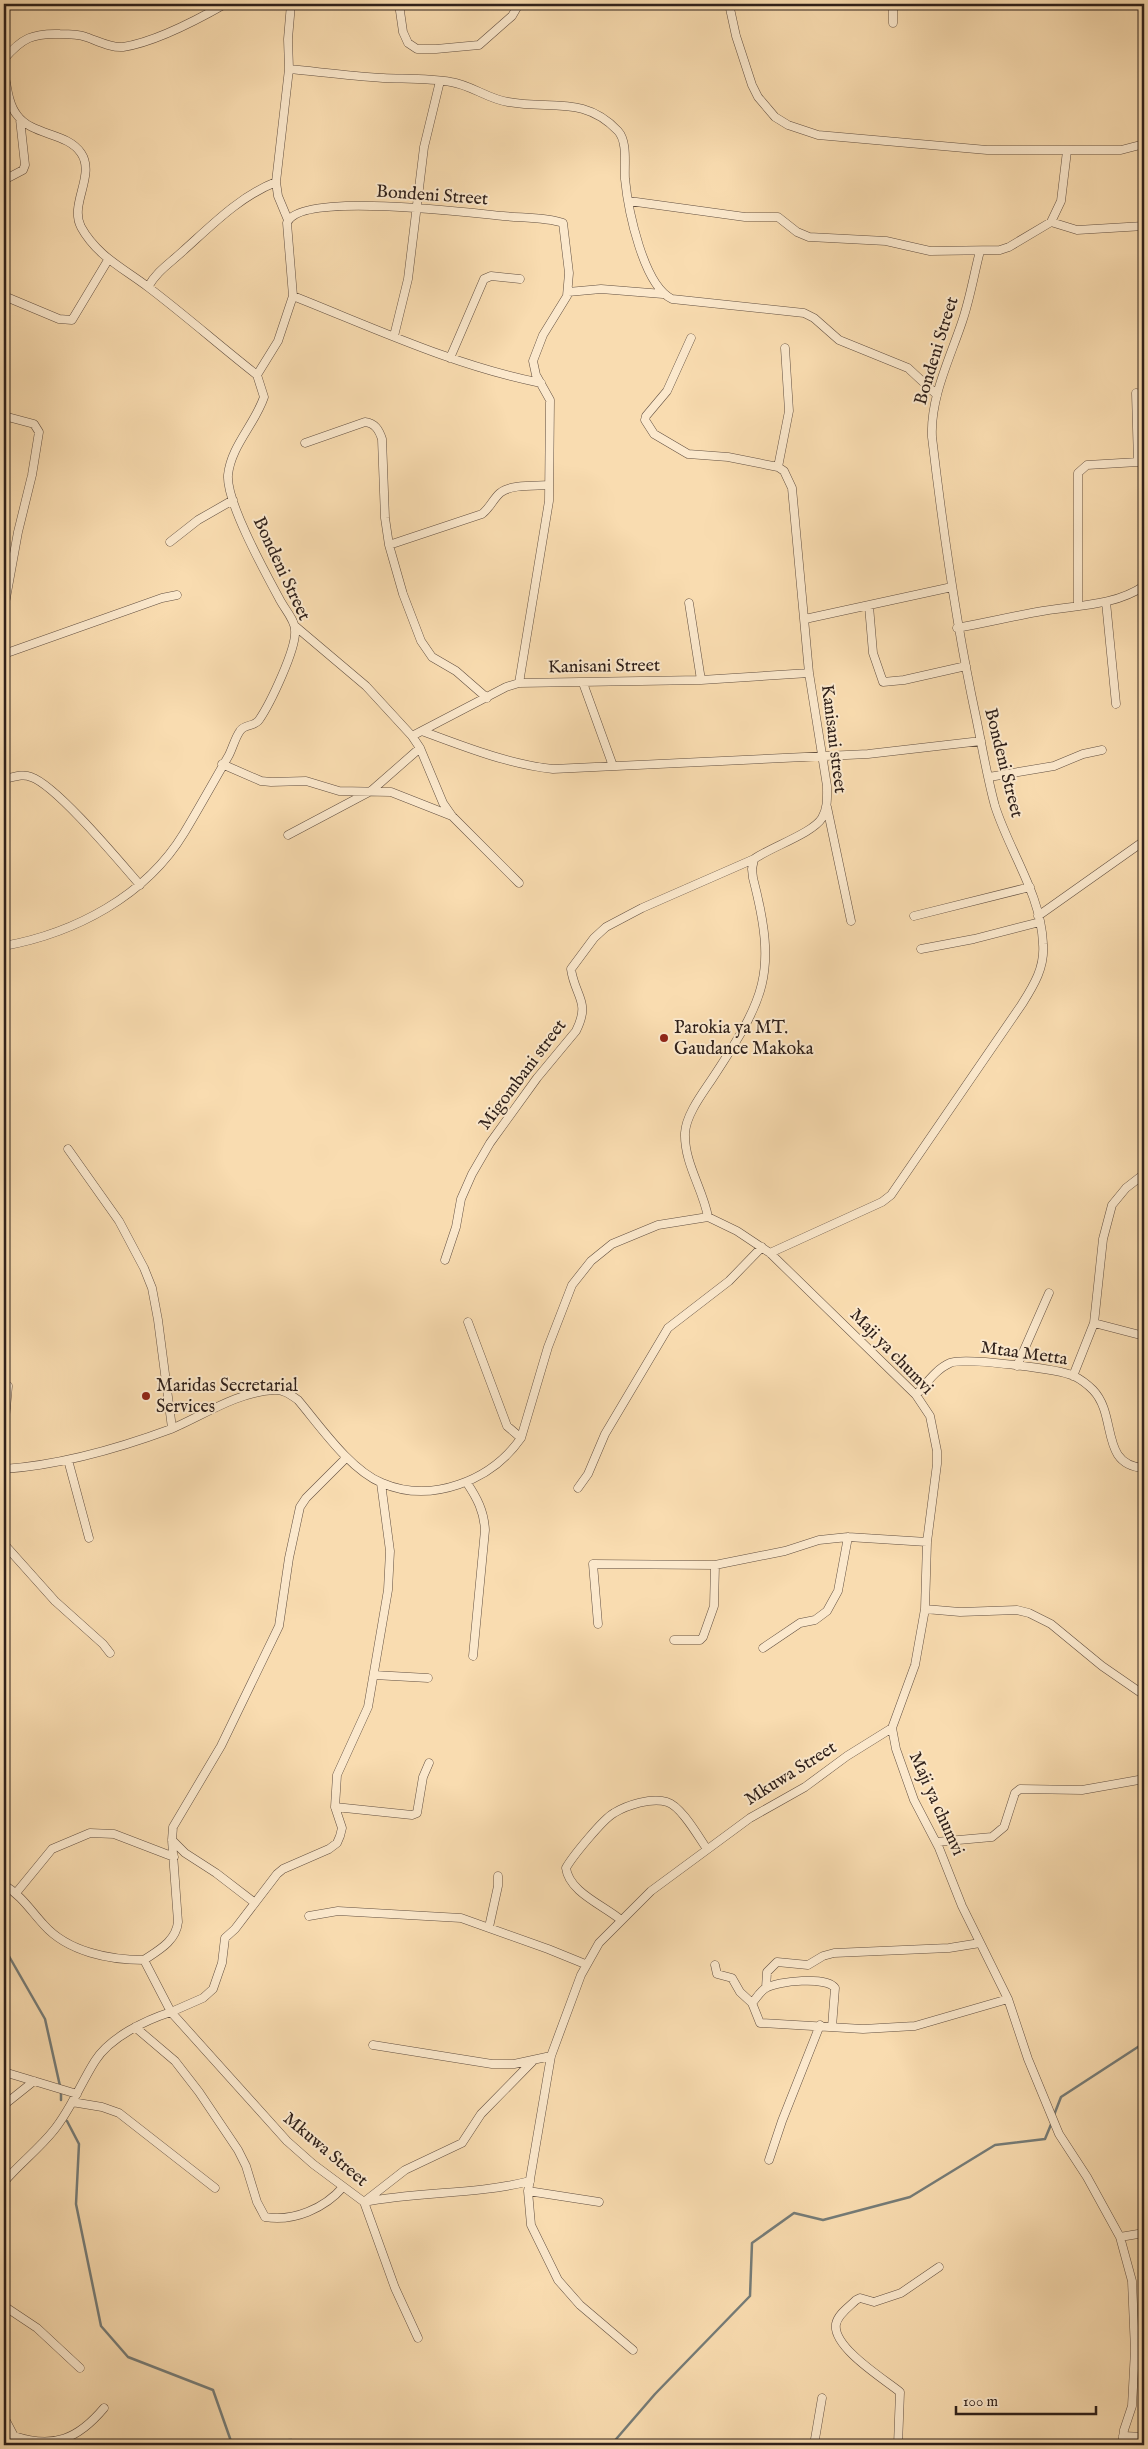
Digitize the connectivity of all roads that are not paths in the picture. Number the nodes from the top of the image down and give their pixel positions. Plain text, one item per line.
1 (225, 4) edge
2 (291, 4) edge
3 (399, 4) edge
4 (519, 4) edge
5 (729, 4) edge
6 (892, 4) edge
7 (893, 23) dead end
8 (4, 58) edge
9 (288, 69) junction
10 (4, 72) edge
11 (440, 80) junction
12 (20, 119) junction
13 (1144, 144) edge
14 (1067, 151) junction
15 (4, 180) edge
16 (276, 182) junction
17 (629, 201) junction
18 (418, 208) junction
19 (288, 220) junction
20 (1051, 222) junction
21 (1144, 226) edge
22 (980, 251) junction
23 (108, 260) junction
24 (520, 279) dead end
25 (148, 287) junction
26 (568, 292) junction
27 (663, 294) junction
28 (4, 296) edge
29 (293, 296) junction
30 (394, 336) junction
31 (691, 338) dead end
32 (785, 348) dead end
33 (450, 358) junction
34 (257, 375) junction
35 (541, 383) junction
36 (1136, 393) dead end
37 (937, 395) junction
38 (4, 416) edge
39 (305, 443) dead end
40 (778, 467) junction
41 (548, 484) junction
42 (233, 500) junction
43 (170, 542) dead end
44 (389, 545) junction
45 (1144, 586) edge
46 (952, 587) junction
47 (177, 596) dead end
48 (1106, 602) junction
49 (689, 604) dead end
50 (868, 606) junction
51 (1078, 606) junction
52 (4, 609) edge
53 (805, 619) junction
54 (295, 626) junction
55 (957, 628) junction
56 (4, 654) edge
57 (966, 666) junction
58 (810, 673) junction
59 (701, 680) junction
60 (519, 683) junction
61 (583, 683) junction
62 (487, 698) junction
63 (1116, 704) dead end
64 (422, 731) junction
65 (412, 736) junction
66 (981, 741) junction
67 (420, 748) junction
68 (1102, 750) dead end
69 (822, 756) junction
70 (222, 764) junction
71 (613, 766) junction
72 (989, 777) junction
73 (9, 778) dead end
74 (371, 791) junction
75 (827, 805) junction
76 (452, 816) junction
77 (288, 835) dead end
78 (1144, 841) edge
79 (754, 859) junction
80 (519, 884) dead end
81 (140, 885) junction
82 (1030, 887) junction
83 (914, 916) dead end
84 (1039, 919) junction
85 (850, 921) dead end
86 (4, 946) edge
87 (921, 949) dead end
88 (68, 1149) dead end
89 (1144, 1174) edge
90 (708, 1217) junction
91 (762, 1247) junction
92 (770, 1253) junction
93 (445, 1260) dead end
94 (1049, 1293) dead end
95 (468, 1322) dead end
96 (1094, 1323) junction
97 (1144, 1336) edge
98 (1017, 1366) junction
99 (1073, 1376) junction
100 (8, 1386) dead end
101 (916, 1395) junction
102 (172, 1428) junction
103 (4, 1431) edge
104 (521, 1438) junction
105 (346, 1458) junction
106 (68, 1460) junction
107 (1144, 1468) edge
108 (4, 1469) edge
109 (381, 1483) junction
110 (467, 1483) junction
111 (578, 1488) dead end
112 (848, 1537) junction
113 (89, 1538) dead end
114 (928, 1542) junction
115 (4, 1544) edge
116 (715, 1565) junction
117 (925, 1609) junction
118 (598, 1624) dead end
119 (674, 1640) dead end
120 (763, 1648) dead end
121 (110, 1653) dead end
122 (473, 1656) dead end
123 (374, 1675) junction
124 (428, 1678) dead end
125 (1144, 1695) edge
126 (892, 1728) junction
127 (429, 1763) dead end
128 (1144, 1779) edge
129 (335, 1807) junction
130 (172, 1840) junction
131 (936, 1842) junction
132 (707, 1848) junction
133 (174, 1857) junction
134 (498, 1876) dead end
135 (4, 1885) edge
136 (16, 1892) junction
137 (255, 1903) junction
138 (309, 1916) dead end
139 (620, 1920) junction
140 (489, 1927) junction
141 (980, 1943) junction
142 (144, 1960) junction
143 (585, 1964) junction
144 (715, 1964) dead end
145 (766, 1988) junction
146 (1008, 1999) junction
147 (752, 2003) junction
148 (172, 2012) junction
149 (820, 2025) junction
150 (832, 2026) junction
151 (135, 2027) junction
152 (373, 2045) dead end
153 (551, 2056) junction
154 (533, 2061) junction
155 (4, 2072) edge
156 (34, 2081) junction
157 (77, 2094) junction
158 (72, 2102) junction
159 (4, 2105) edge
160 (769, 2160) dead end
161 (530, 2181) junction
162 (4, 2182) edge
163 (343, 2187) junction
164 (215, 2188) dead end
165 (528, 2190) junction
166 (364, 2202) junction
167 (598, 2202) dead end
168 (1144, 2233) edge
169 (1120, 2237) junction
170 (939, 2267) dead end
171 (4, 2306) edge
172 (418, 2338) dead end
173 (1144, 2347) edge
174 (633, 2350) dead end
175 (1135, 2350) junction
176 (80, 2368) dead end
177 (822, 2398) dead end
178 (104, 2408) dead end
179 (4, 2417) edge
180 (14, 2436) junction
181 (1124, 2436) junction
182 (1144, 2437) edge
183 (14, 2445) edge
184 (814, 2445) edge
185 (898, 2445) edge
186 (1122, 2445) edge

1 - 8 street
2 - 9 street
3 - 4 street
5 - 14 street
6 - 7 street
9 - 11 street
9 - 16 street
10 - 12 street
11 - 17 street
11 - 18 street
12 - 15 street
12 - 23 street
13 - 14 street
14 - 20 street
16 - 19 street
16 - 25 street
17 - 22 street
17 - 27 street
18 - 19 street, Bondeni Street
18 - 26 street, Bondeni Street
18 - 30 street
19 - 29 street
20 - 21 street
20 - 22 street
22 - 37 street, Bondeni Street
23 - 25 street
23 - 28 street
24 - 33 street
25 - 34 street
26 - 27 street
26 - 35 street
27 - 37 street
29 - 30 street
29 - 34 street
30 - 33 street
31 - 40 street
32 - 40 street
33 - 35 street
34 - 42 street, Bondeni Street
35 - 41 street
36 - 51 street
37 - 46 street, Bondeni Street
38 - 52 street
39 - 44 street
40 - 53 street, Kanisani street
41 - 44 street
41 - 60 street
42 - 43 street
42 - 54 street, Bondeni Street
44 - 62 street
45 - 48 street
46 - 50 street
46 - 55 street, Bondeni Street
47 - 56 street
48 - 51 street
48 - 63 street
49 - 59 street
50 - 53 street
50 - 57 street
51 - 55 street
53 - 58 street, Kanisani street
54 - 65 street
54 - 70 street, Bondeni Street
55 - 57 street, Bondeni Street
57 - 66 street, Bondeni Street
58 - 59 street, Kanisani Street
58 - 69 street, Kanisani street
59 - 61 street, Kanisani Street
60 - 61 street, Kanisani Street
60 - 62 street, Kanisani Street
61 - 71 street
62 - 64 street, Kanisani Street
64 - 65 street, Kanisani Street
64 - 71 street
65 - 67 street
66 - 69 street
66 - 72 street, Bondeni Street
67 - 74 street
67 - 76 street
68 - 72 street
69 - 71 street
69 - 75 street, Kanisani street
70 - 74 street
70 - 81 street, Bondeni Street
72 - 82 street, Bondeni Street
73 - 81 street
74 - 76 street
74 - 77 street
75 - 79 street, Kanisani street
75 - 85 street
76 - 80 street
78 - 84 street
79 - 90 street
79 - 93 street, Migombani street
81 - 86 street, Bondeni Street
82 - 83 street
82 - 84 street, Bondeni Street
84 - 87 street
84 - 92 street, Bondeni Street
88 - 102 street
89 - 96 street
90 - 91 street, Maji ya chumvi
90 - 104 street
91 - 92 street, Maji ya chumvi
91 - 111 street
92 - 101 street, Maji ya chumvi
94 - 98 street
95 - 104 street
96 - 97 street
96 - 99 street
98 - 99 street, Mtaa Metta
98 - 101 street, Mtaa Metta
99 - 107 street, Mtaa Metta
100 - 103 street
101 - 114 street, Maji ya chumvi
102 - 105 street
102 - 106 street
104 - 110 street
105 - 109 street
105 - 130 street
106 - 108 street
106 - 113 street
109 - 110 street
109 - 123 street
110 - 122 street
112 - 114 street
112 - 116 street
112 - 120 street
114 - 117 street, Maji ya chumvi
115 - 121 street
116 - 118 street
116 - 119 street
117 - 125 street
117 - 126 street, Maji ya chumvi
123 - 124 street
123 - 129 street
126 - 131 street, Maji ya chumvi
126 - 132 street, Mkuwa Street
127 - 129 street
128 - 131 street
129 - 137 street
130 - 133 street
130 - 137 street
131 - 141 street, Maji ya chumvi
132 - 139 street, Mkuwa Street
132 - 139 street
133 - 136 street
133 - 142 street
134 - 140 street
135 - 136 street
136 - 142 street
137 - 148 street
138 - 140 street
139 - 143 street, Mkuwa Street
140 - 143 street
141 - 145 street
141 - 146 street, Maji ya chumvi
142 - 148 street, Mkuwa Street
143 - 153 street, Mkuwa Street
144 - 147 street
145 - 147 street
145 - 150 street
146 - 150 street
146 - 169 street, Maji ya chumvi
147 - 149 street
148 - 151 street
148 - 163 street, Mkuwa Street
149 - 150 street
149 - 160 street
151 - 157 street
151 - 163 street
152 - 154 street
153 - 154 street
153 - 161 street, Mkuwa Street
154 - 166 street
155 - 156 street
156 - 157 street
156 - 159 street
157 - 158 street
158 - 162 street
158 - 164 street
161 - 165 street
161 - 166 street, Mkuwa Street
163 - 166 street, Mkuwa Street
165 - 167 street
165 - 174 street
166 - 172 street
168 - 169 street
169 - 175 street, Maji ya chumvi
170 - 185 street
171 - 176 street
173 - 175 street
175 - 181 street, Maji ya chumvi
177 - 184 street
178 - 180 street
179 - 180 street
180 - 183 street
181 - 182 street
181 - 186 street, Maji ya chumvi

